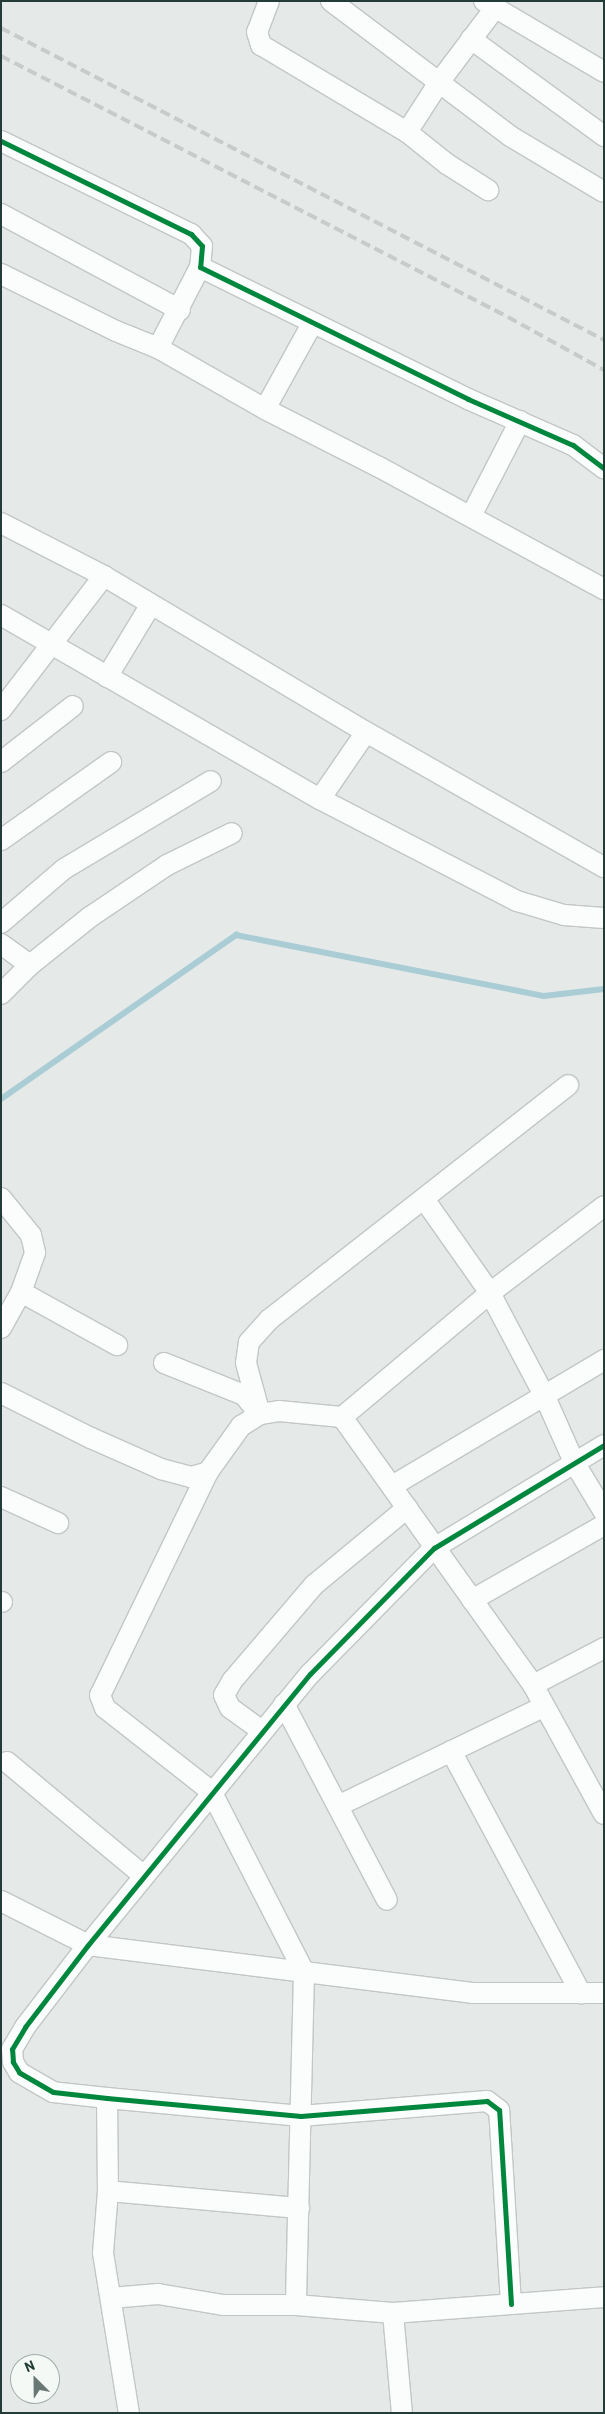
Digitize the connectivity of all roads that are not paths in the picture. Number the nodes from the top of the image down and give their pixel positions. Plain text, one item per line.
1 (269, 1) edge
2 (331, 1) edge
3 (497, 5) edge
4 (471, 39) junction
5 (604, 72) edge
6 (440, 80) junction
7 (407, 132) junction
8 (604, 136) edge
9 (1, 141) edge
10 (488, 190) dead end
11 (604, 192) edge
12 (1, 214) edge
13 (200, 266) junction
14 (1, 274) edge
15 (180, 310) junction
16 (312, 324) junction
17 (158, 348) junction
18 (265, 410) junction
19 (520, 421) junction
20 (604, 468) edge
21 (471, 516) junction
22 (1, 523) edge
23 (104, 576) junction
24 (604, 589) edge
25 (150, 606) junction
26 (1, 615) edge
27 (53, 644) junction
28 (107, 677) junction
29 (73, 706) dead end
30 (1, 710) edge
31 (366, 732) junction
32 (1, 762) edge
33 (111, 762) dead end
34 (211, 781) dead end
35 (320, 799) junction
36 (232, 833) dead end
37 (1, 840) edge
38 (604, 867) edge
39 (604, 918) edge
40 (1, 923) edge
41 (1, 944) edge
42 (30, 965) junction
43 (1, 994) edge
44 (568, 1084) dead end
45 (1, 1198) edge
46 (424, 1199) junction
47 (604, 1206) edge
48 (21, 1292) junction
49 (490, 1293) junction
50 (1, 1328) edge
51 (117, 1345) dead end
52 (604, 1360) edge
53 (164, 1363) dead end
54 (1, 1393) edge
55 (545, 1397) junction
56 (260, 1414) junction
57 (342, 1417) junction
58 (604, 1445) edge
59 (574, 1462) junction
60 (208, 1472) junction
61 (392, 1486) junction
62 (1, 1497) edge
63 (406, 1508) junction
64 (604, 1512) edge
65 (58, 1523) dead end
66 (604, 1525) edge
67 (434, 1548) junction
68 (472, 1600) junction
69 (604, 1648) edge
70 (533, 1685) junction
71 (284, 1704) junction
72 (543, 1707) junction
73 (262, 1731) junction
74 (451, 1751) junction
75 (7, 1762) dead end
76 (211, 1791) junction
77 (338, 1806) junction
78 (604, 1814) edge
79 (144, 1876) junction
80 (387, 1900) dead end
81 (1, 1901) edge
82 (88, 1945) junction
83 (304, 1972) junction
84 (581, 1993) junction
85 (604, 1993) edge
86 (107, 2098) junction
87 (301, 2116) junction
88 (108, 2191) junction
89 (299, 2208) junction
90 (604, 2297) edge
91 (111, 2298) junction
92 (511, 2304) junction
93 (296, 2305) junction
94 (393, 2312) junction
95 (129, 2413) edge
96 (402, 2413) edge

1 - 7 street
2 - 6 street
3 - 4 street
3 - 5 street
4 - 6 street
4 - 8 street
6 - 7 street
6 - 11 street
7 - 10 street
9 - 13 street
12 - 15 street
13 - 15 street
13 - 16 street
14 - 17 street
15 - 17 street
16 - 18 street
16 - 19 street
17 - 18 street
18 - 21 street
19 - 20 street
19 - 21 street
21 - 24 street
22 - 23 street
23 - 25 street
23 - 27 street
25 - 28 street
25 - 31 street
26 - 27 street
27 - 28 street
27 - 30 street
28 - 35 street
29 - 32 street
31 - 35 street
31 - 38 street
33 - 37 street
34 - 40 street
35 - 39 street
36 - 42 street
41 - 42 street
42 - 43 street
44 - 46 street
45 - 48 street
46 - 49 street
46 - 56 street
47 - 49 street
48 - 50 street
48 - 51 street
49 - 55 street
49 - 57 street
52 - 55 street
53 - 56 street
54 - 60 street
55 - 59 street
55 - 61 street
56 - 57 street
56 - 60 street
57 - 61 street
58 - 59 street
59 - 64 street
59 - 67 street
60 - 76 street
61 - 63 street
62 - 65 street
63 - 67 street
63 - 73 street
66 - 68 street
67 - 68 street
67 - 71 street
68 - 70 street
69 - 70 street
70 - 72 street
71 - 73 street
71 - 77 street
72 - 74 street
72 - 78 street
73 - 76 street
74 - 77 street
74 - 84 street
75 - 79 street
76 - 79 street
76 - 83 street
77 - 80 street
79 - 82 street
81 - 82 street
82 - 83 street
82 - 86 street
83 - 84 street
83 - 87 street
84 - 85 street
86 - 87 street
86 - 88 street
87 - 89 street
87 - 92 street
88 - 89 street
88 - 91 street
89 - 93 street
90 - 92 street
91 - 93 street
91 - 95 street
92 - 94 street
93 - 94 street
94 - 96 street

